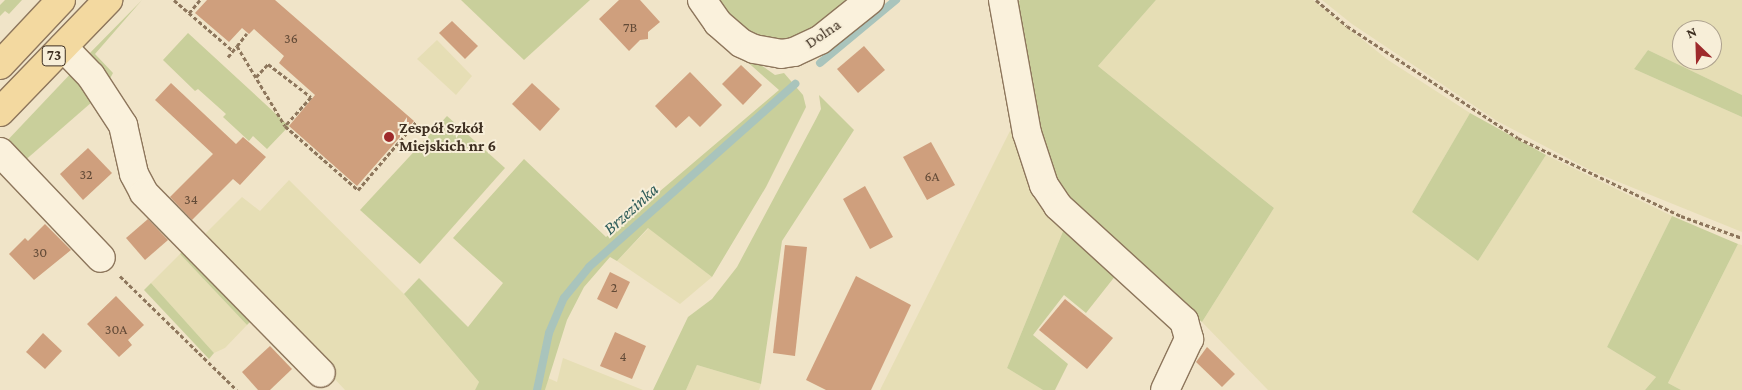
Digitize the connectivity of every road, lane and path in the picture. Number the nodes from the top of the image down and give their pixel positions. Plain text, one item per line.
1 (61, 0) edge
2 (108, 0) edge
3 (174, 0) edge
4 (200, 0) edge
5 (702, 0) edge
6 (870, 0) edge
7 (1003, 0) edge
8 (1316, 0) edge
9 (190, 13) junction
10 (248, 33) dead end
11 (237, 46) junction
12 (63, 47) junction
13 (233, 51) junction
14 (228, 57) dead end
15 (0, 65) edge
16 (256, 78) junction
17 (0, 112) edge
18 (416, 122) dead end
19 (285, 126) junction
20 (0, 152) edge
21 (1742, 238) edge
22 (101, 258) joint
23 (321, 373) dead end
24 (237, 390) edge
25 (1165, 390) edge

1 - 15 main road, 73
2 - 12 main road, 73
3 - 9 path
4 - 9 path
5 - 6 street, Dolna
7 - 25 street
8 - 21 path
9 - 13 path
10 - 11 path
11 - 13 path
11 - 16 path
12 - 17 main road, 73
12 - 23 street
13 - 14 path
16 - 19 path
16 - 19 path
18 - 19 path
20 - 22 street
22 - 24 path

